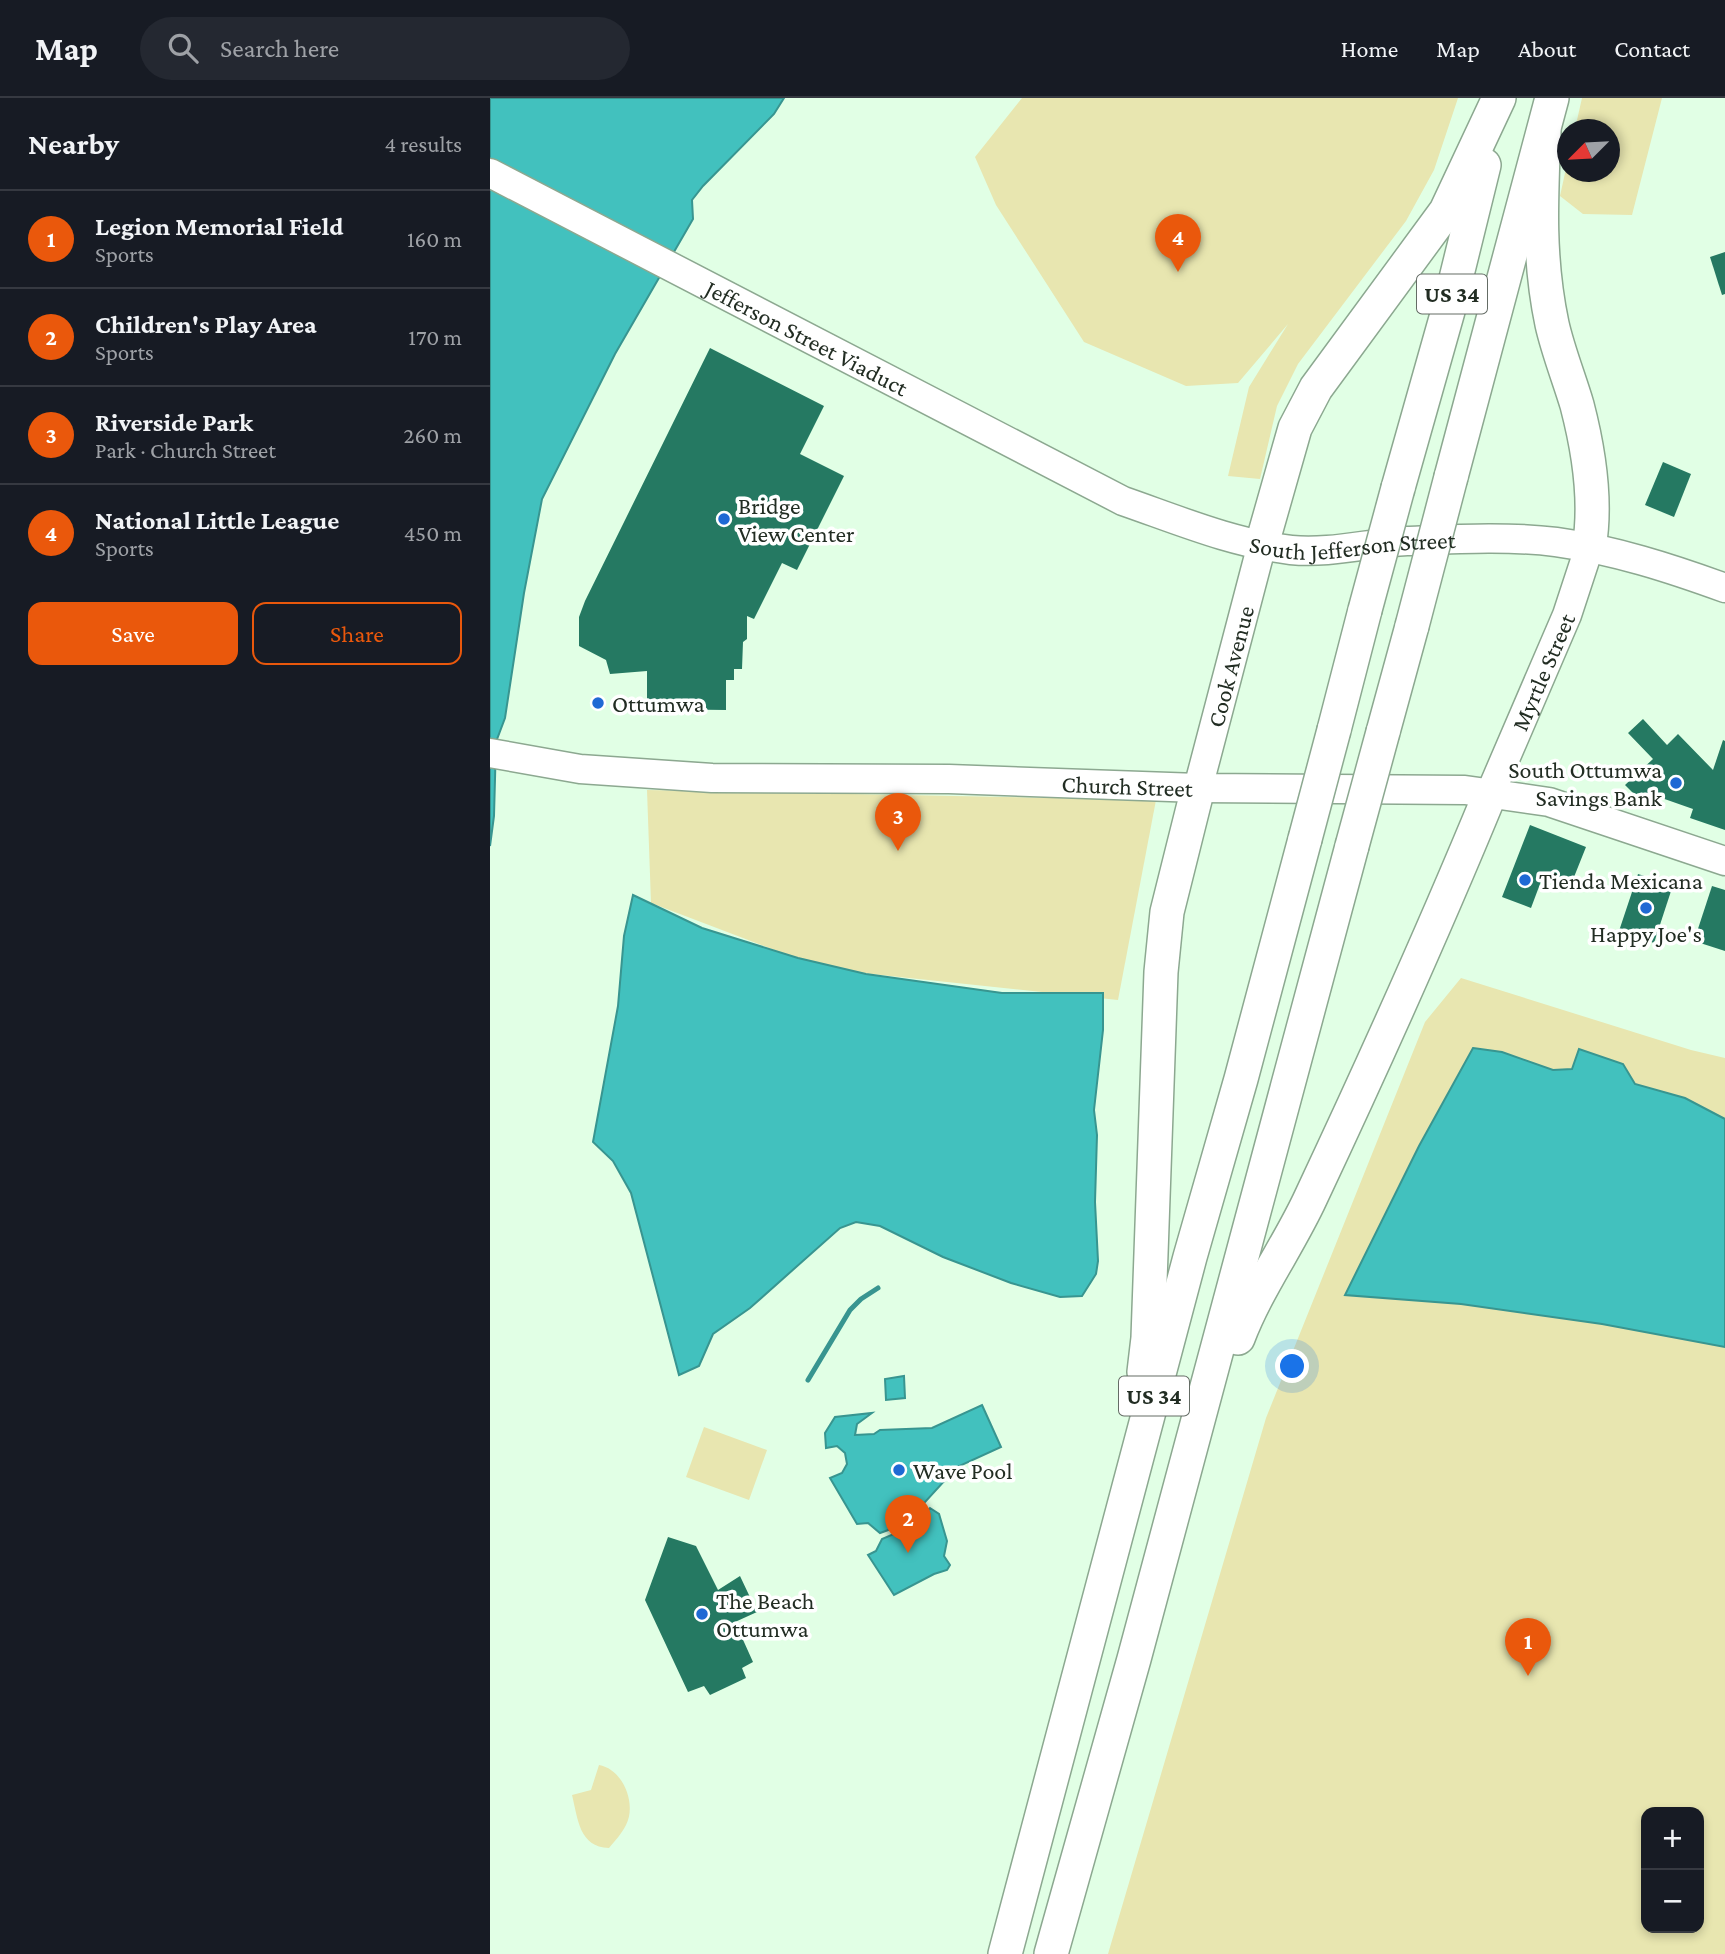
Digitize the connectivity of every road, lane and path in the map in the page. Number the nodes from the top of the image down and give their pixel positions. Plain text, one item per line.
1 (1500, 98) edge
2 (1552, 98) edge
3 (1544, 132) junction
4 (490, 173) edge
5 (1123, 501) joint
6 (1262, 544) junction
7 (1589, 548) junction
8 (1725, 588) edge
9 (490, 753) edge
10 (1198, 788) junction
11 (1490, 794) junction
12 (1725, 861) edge
13 (1135, 1469) junction
14 (1179, 1494) junction
15 (1005, 1954) edge
16 (1051, 1954) edge

1 - 6 highway
1 - 13 highway, US 34, bridge
2 - 3 highway, US 34
3 - 7 highway
3 - 14 highway, US 34, bridge
4 - 5 main road, Jefferson Street Viaduct
5 - 6 main road, South Jefferson Street
6 - 7 main road, South Jefferson Street
6 - 10 main road, Cook Avenue
7 - 8 main road, South Jefferson Street
7 - 11 main road, Myrtle Street
9 - 10 main road, Church Street
10 - 11 main road, Church Street
10 - 13 highway
11 - 12 main road, Church Street
11 - 14 highway
13 - 15 highway, US 34
14 - 16 highway, US 34

